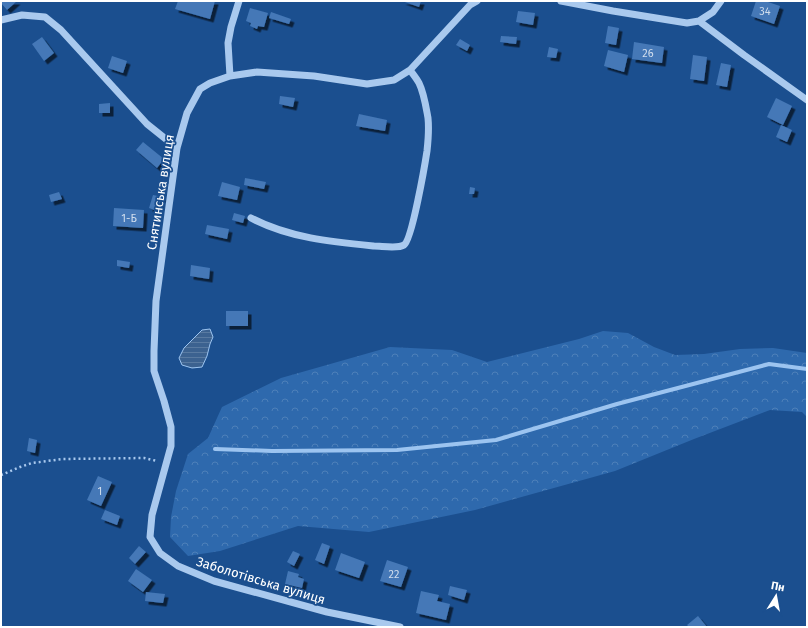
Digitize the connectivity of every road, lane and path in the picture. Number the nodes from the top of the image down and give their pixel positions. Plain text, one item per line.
1 (239, 1) edge
2 (477, 1) edge
3 (560, 1) edge
4 (721, 1) edge
5 (1, 20) edge
6 (699, 20) junction
7 (410, 70) junction
8 (230, 76) junction
9 (807, 100) edge
10 (177, 148) junction
11 (252, 218) dead end
12 (166, 463) junction
13 (1, 475) edge
14 (152, 515) joint
15 (400, 627) edge

1 - 8 street
2 - 7 street, Снятинська вулиця
3 - 6 street
4 - 6 street
5 - 10 street
6 - 9 street
7 - 8 street, Снятинська вулиця
7 - 11 street
8 - 10 street, Снятинська вулиця
10 - 12 street, Снятинська вулиця
12 - 13 path
12 - 14 street, Снятинська вулиця
14 - 15 street, Заболотівська вулиця

